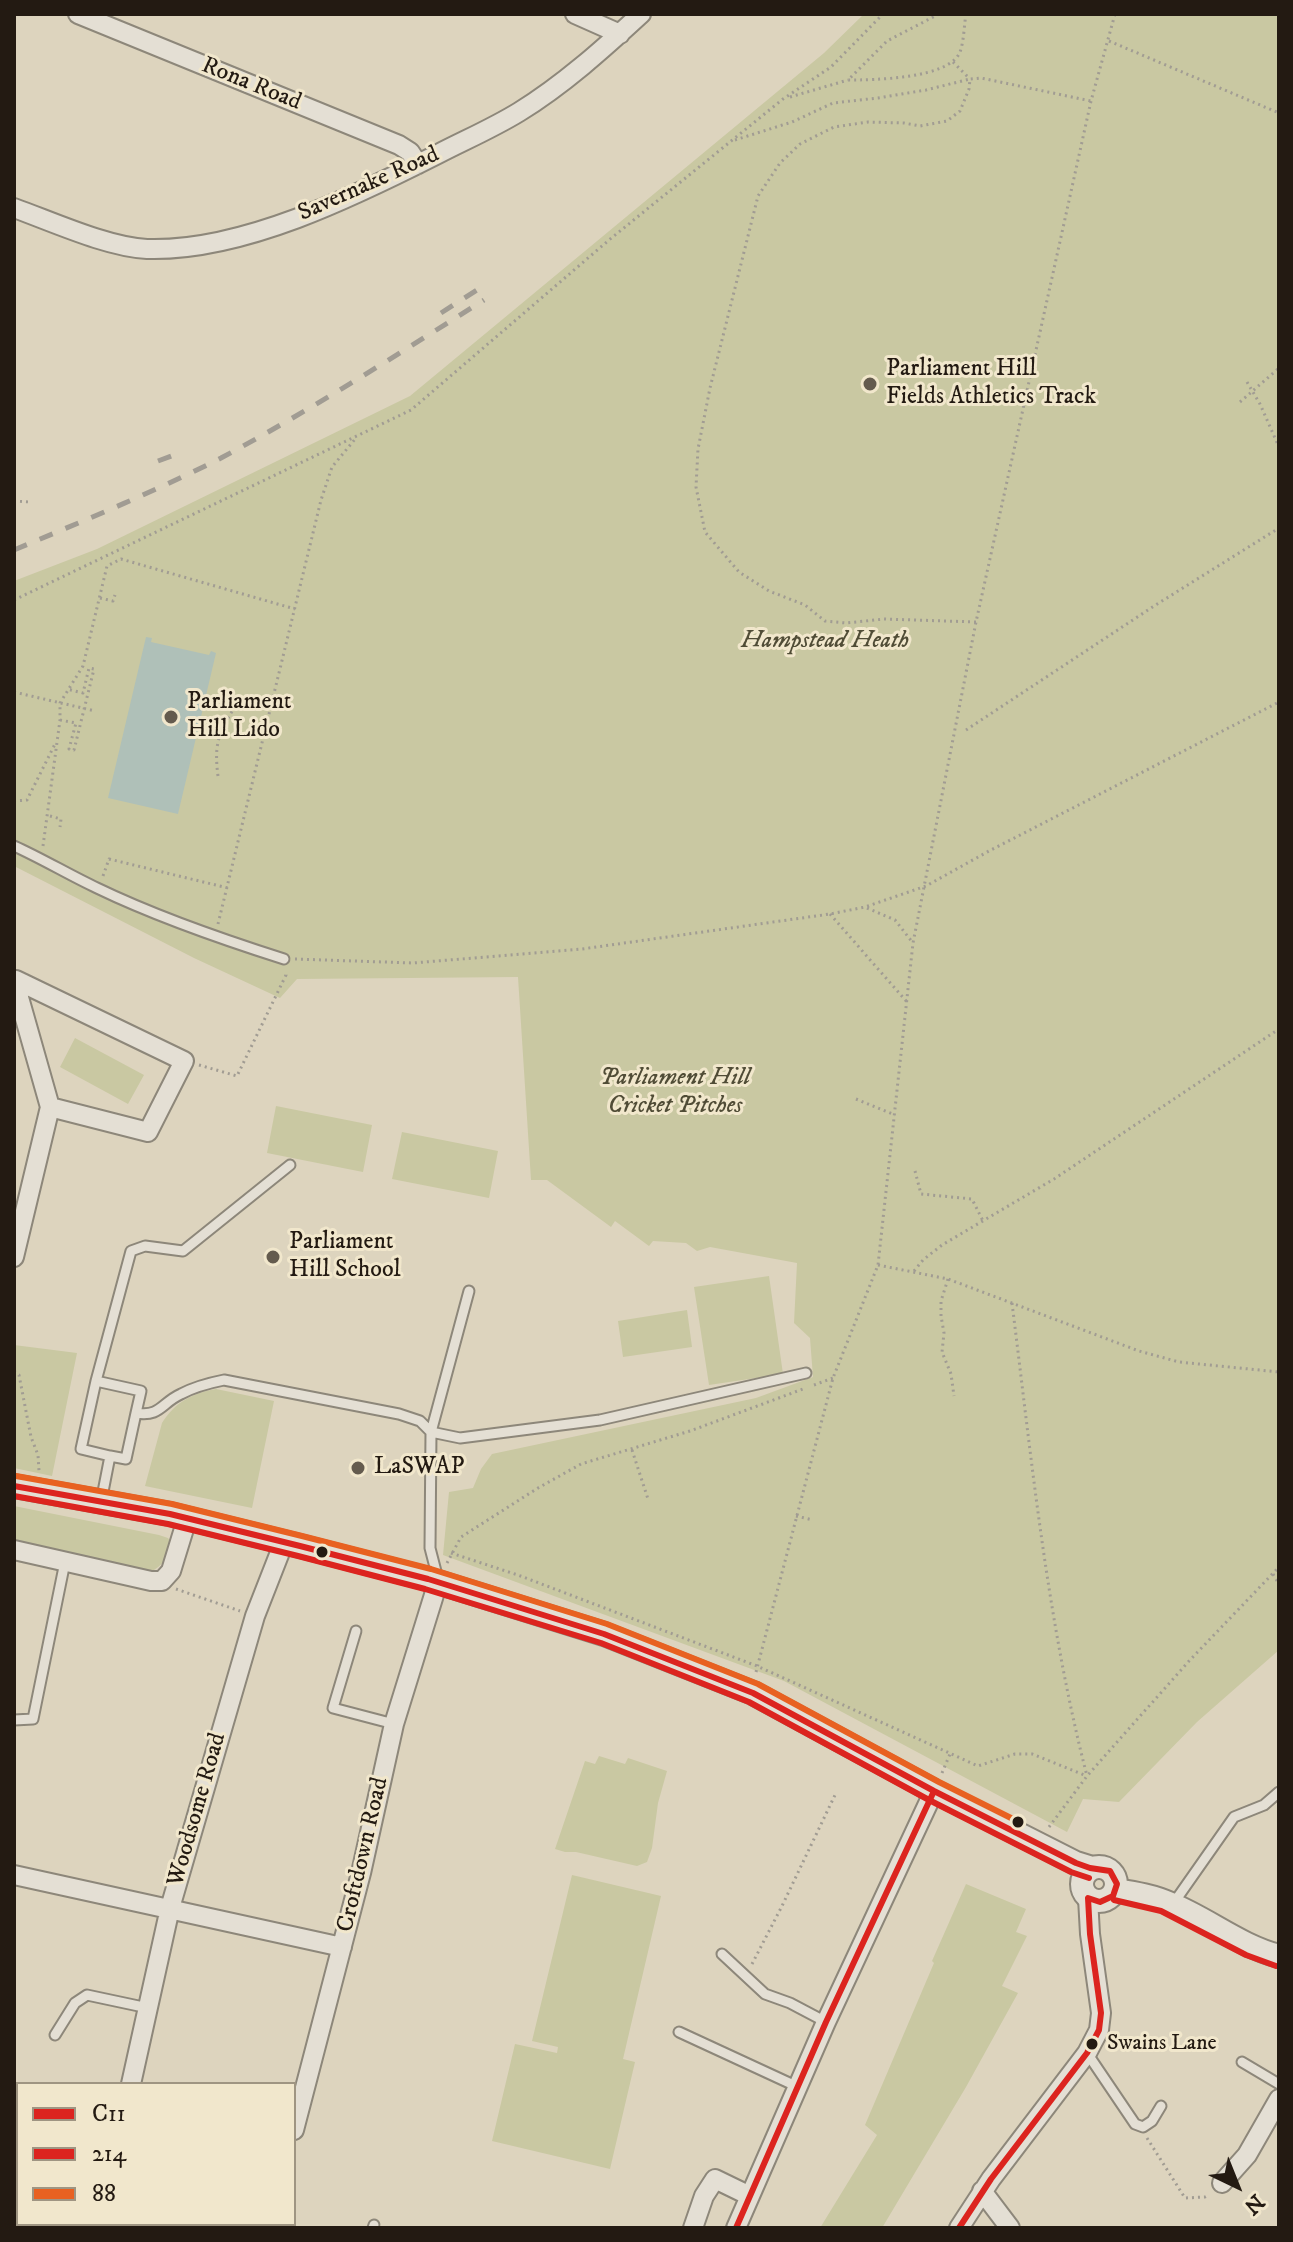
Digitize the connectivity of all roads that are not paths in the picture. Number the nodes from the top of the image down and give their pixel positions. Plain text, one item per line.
1 (78, 14) edge
2 (575, 14) edge
3 (641, 14) edge
4 (620, 34) junction
5 (418, 164) junction
6 (14, 208) edge
7 (14, 846) edge
8 (284, 959) road end
9 (15, 980) edge
10 (50, 1107) junction
11 (290, 1165) dead end
12 (14, 1257) edge
13 (469, 1291) dead end
14 (806, 1373) dead end
15 (96, 1381) junction
16 (136, 1413) junction
17 (431, 1432) junction
18 (110, 1456) junction
19 (25, 1488) edge
20 (101, 1502) junction
21 (187, 1519) junction
22 (284, 1542) junction
23 (14, 1550) edge
24 (65, 1562) junction
25 (438, 1582) junction
26 (356, 1631) dead end
27 (14, 1720) edge
28 (394, 1724) junction
29 (934, 1791) junction
30 (1279, 1792) edge
31 (1092, 1868) junction
32 (14, 1875) edge
33 (1116, 1890) junction
34 (1088, 1898) junction
35 (1173, 1904) junction
36 (170, 1908) junction
37 (342, 1947) junction
38 (722, 1954) dead end
39 (1279, 1956) edge
40 (148, 2008) junction
41 (826, 2022) junction
42 (679, 2032) dead end
43 (55, 2035) dead end
44 (1087, 2053) junction
45 (1242, 2062) dead end
46 (131, 2082) edge
47 (1279, 2084) edge
48 (798, 2087) junction
49 (1279, 2099) edge
50 (1161, 2106) dead end
51 (296, 2122) edge
52 (1222, 2183) road end
53 (982, 2191) junction
54 (750, 2196) junction
55 (693, 2228) edge
56 (736, 2228) edge
57 (959, 2228) edge
58 (1010, 2228) edge

1 - 5 street, Rona Road
2 - 4 street
3 - 4 street, Savernake Road
4 - 5 street, Savernake Road
5 - 6 street, Savernake Road
7 - 8 lane
9 - 10 street
9 - 10 street
10 - 12 street
11 - 15 lane
13 - 17 lane
14 - 17 lane
15 - 16 lane
15 - 18 lane
16 - 17 lane
16 - 18 lane
17 - 25 lane
18 - 20 lane
19 - 20 street
20 - 21 street
21 - 22 street
21 - 24 street
22 - 25 street
22 - 36 street, Woodsome Road
23 - 24 street
24 - 27 lane
25 - 28 street, Croftdown Road
25 - 29 street
26 - 28 lane
28 - 37 street, Croftdown Road
29 - 31 street
29 - 41 street
30 - 35 lane
31 - 33 street
31 - 34 street
32 - 36 street
33 - 34 street
33 - 35 street
34 - 44 street
35 - 39 street
36 - 37 street
36 - 40 street, Woodsome Road
37 - 51 street, Croftdown Road
38 - 41 lane
40 - 43 lane
40 - 46 street, Woodsome Road
41 - 48 street
42 - 48 lane
44 - 50 lane
44 - 53 street
45 - 47 lane
48 - 54 street
49 - 52 street
53 - 57 street
53 - 58 street
54 - 55 street
54 - 56 street

